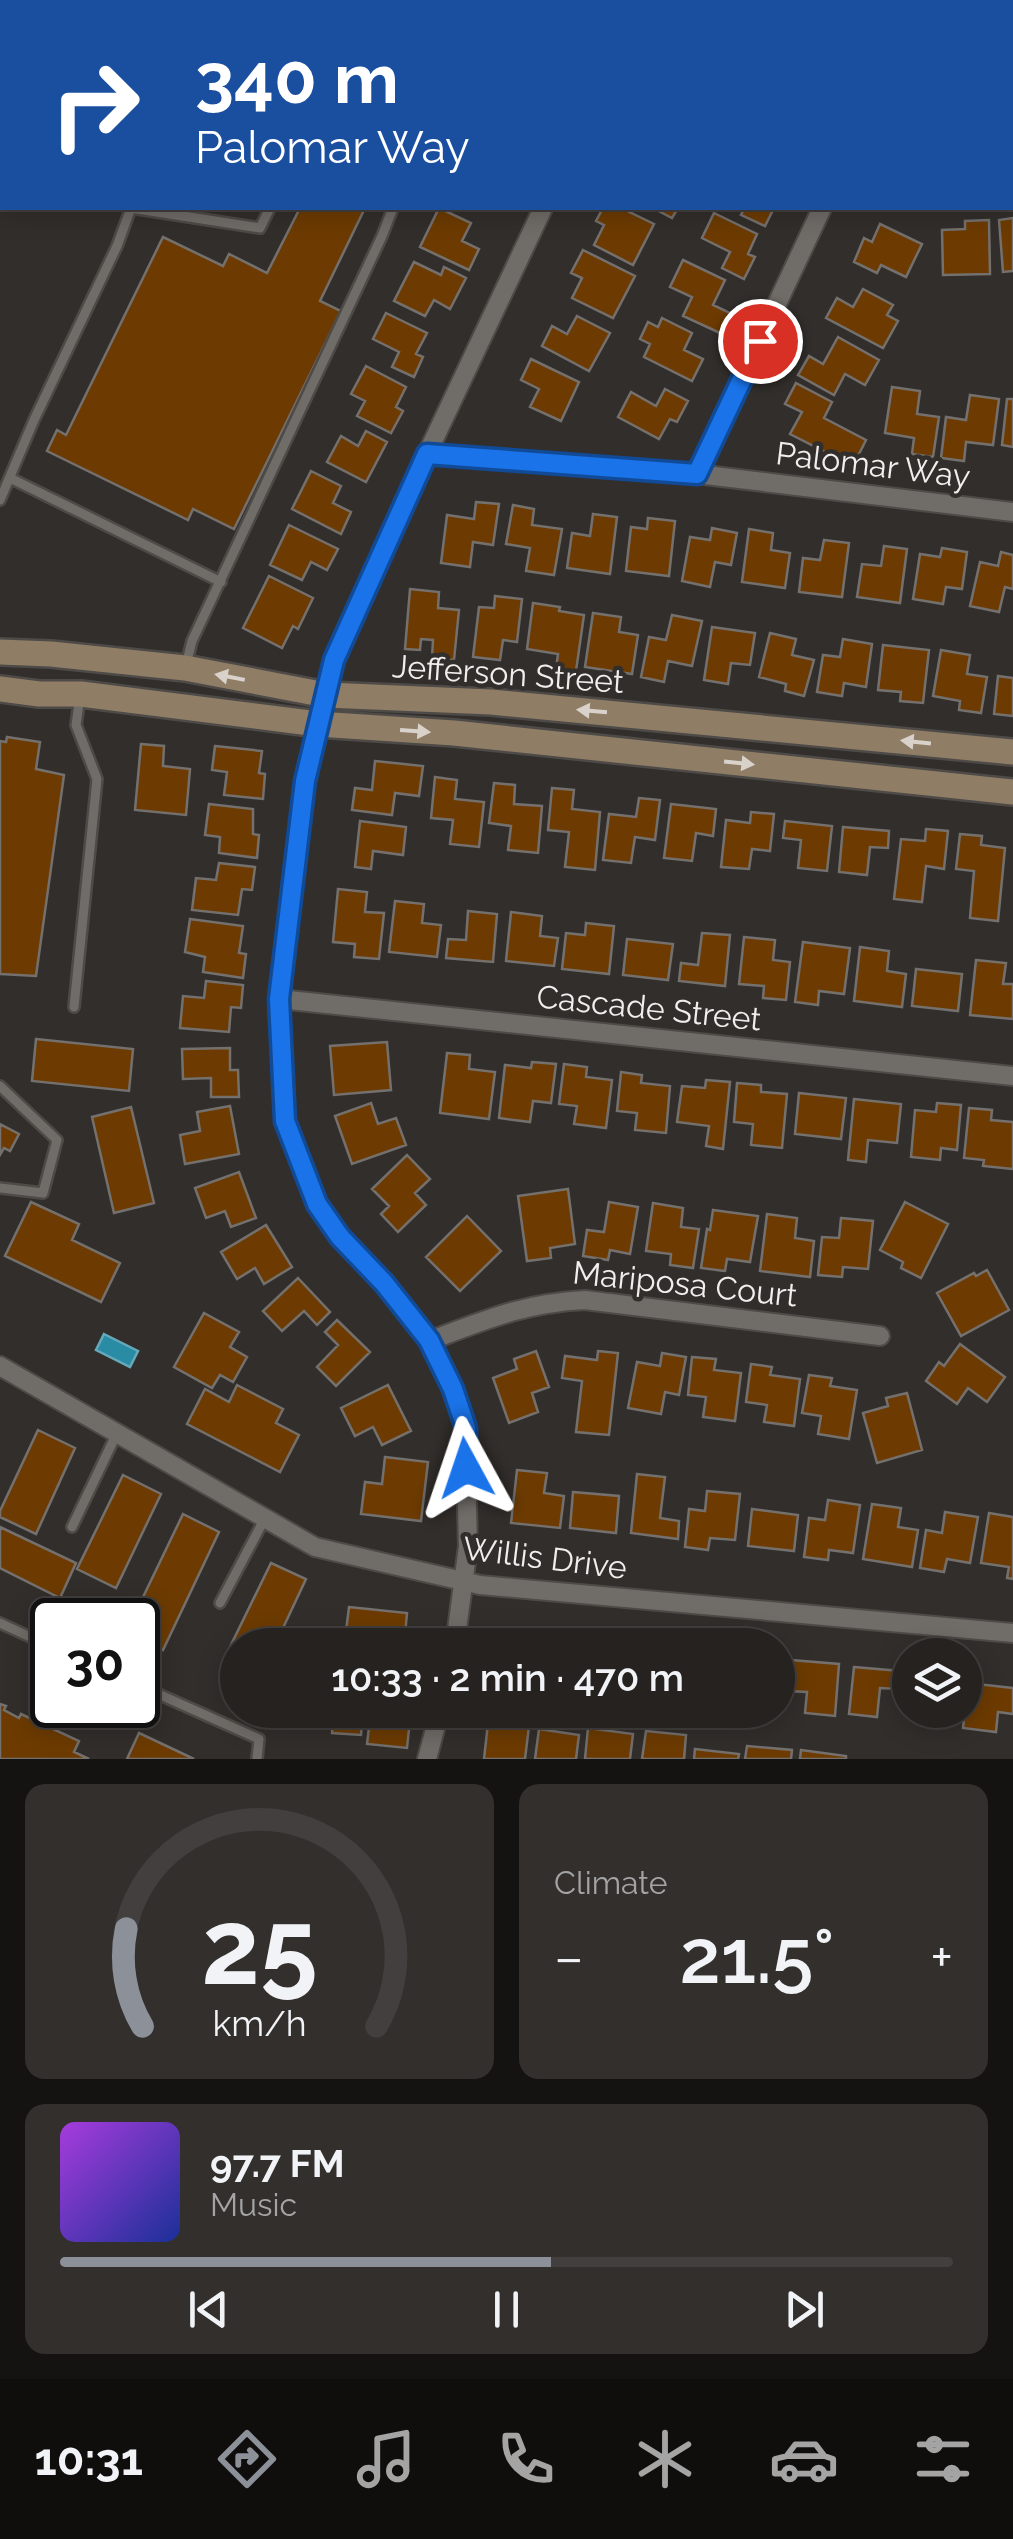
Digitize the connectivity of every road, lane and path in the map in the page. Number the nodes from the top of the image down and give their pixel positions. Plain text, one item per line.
1 (130, 210) edge
2 (144, 210) edge
3 (269, 210) edge
4 (392, 210) edge
5 (543, 210) edge
6 (821, 210) edge
7 (427, 454) junction
8 (697, 474) junction
9 (10, 478) junction
10 (0, 500) edge
11 (1013, 512) edge
12 (221, 582) junction
13 (0, 652) edge
14 (185, 668) junction
15 (0, 689) edge
16 (81, 694) junction
17 (326, 694) junction
18 (318, 724) junction
19 (1013, 752) edge
20 (1013, 792) edge
21 (279, 999) junction
22 (74, 1008) dead end
23 (1013, 1076) edge
24 (0, 1086) edge
25 (0, 1188) edge
26 (880, 1336) dead end
27 (429, 1340) junction
28 (0, 1366) edge
29 (117, 1433) junction
30 (265, 1518) junction
31 (72, 1527) dead end
32 (463, 1581) junction
33 (220, 1603) dead end
34 (0, 1623) edge
35 (457, 1628) edge
36 (1013, 1633) edge
37 (30, 1637) edge
38 (160, 1695) edge
39 (436, 1728) edge
40 (257, 1759) edge
41 (428, 1759) edge

1 - 9 lane
2 - 3 lane
4 - 12 lane
5 - 7 street
6 - 8 street
7 - 8 street, Palomar Way
7 - 17 street
8 - 11 street, Palomar Way
9 - 10 lane
9 - 12 lane
12 - 14 lane
13 - 14 main road, Jefferson Street
17 -> 14 main road, Jefferson Street
15 - 16 main road, Jefferson Street
16 - 18 main road, Jefferson Street
16 - 22 lane
17 - 18 street
19 -> 17 main road, Jefferson Street
18 -> 20 main road, Jefferson Street
18 - 21 street
21 - 23 street, Cascade Street
21 - 27 street
24 - 25 lane
26 - 27 street, Mariposa Court
27 - 32 street
28 - 29 street, Willis Drive
29 - 30 street, Willis Drive
29 - 31 lane
30 - 32 street, Willis Drive
30 - 33 lane
32 - 35 street
32 - 36 street, Willis Drive
34 - 37 lane
38 - 40 lane
39 - 41 street

